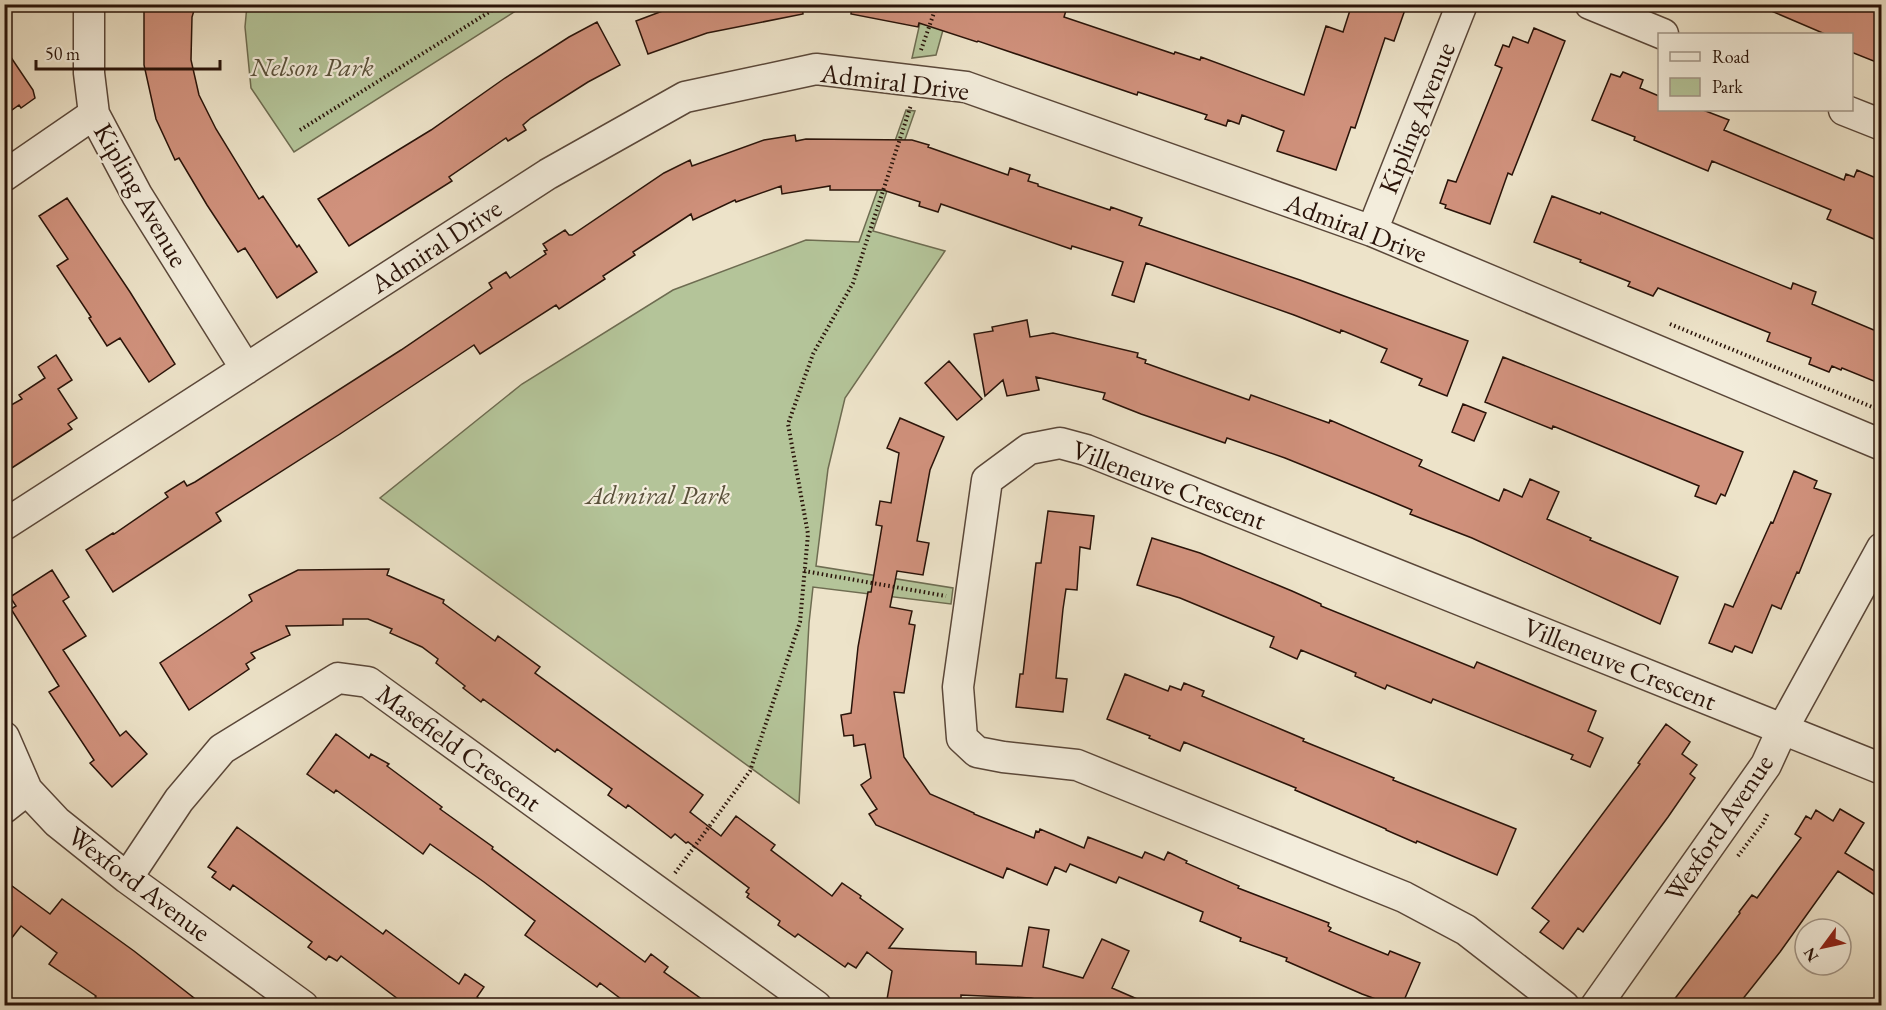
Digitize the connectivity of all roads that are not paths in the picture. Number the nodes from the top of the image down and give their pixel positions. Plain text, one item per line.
1 (89, 4) edge
2 (1462, 4) edge
3 (1590, 4) edge
4 (1661, 33) edge
5 (1846, 111) edge
6 (94, 114) junction
7 (1881, 125) edge
8 (4, 176) edge
9 (1372, 231) junction
10 (246, 369) junction
11 (1881, 445) edge
12 (4, 525) edge
13 (1881, 548) edge
14 (1782, 730) junction
15 (4, 737) edge
16 (1881, 768) edge
17 (16, 799) edge
18 (128, 878) junction
19 (303, 1005) edge
20 (816, 1005) edge
21 (1564, 1005) edge
22 (1596, 1005) edge

1 - 6 street, Kipling Avenue
2 - 9 street, Kipling Avenue
3 - 4 street
5 - 7 street
6 - 8 street
6 - 10 street, Kipling Avenue
9 - 10 street, Admiral Drive
9 - 11 street, Admiral Drive
10 - 12 street, Admiral Drive
13 - 14 street, Wexford Avenue
14 - 16 street, Villeneuve Crescent
14 - 21 street, Villeneuve Crescent
14 - 22 street, Wexford Avenue
15 - 17 street, Wexford Avenue
17 - 18 street, Wexford Avenue
18 - 19 street, Wexford Avenue
18 - 20 street, Masefield Crescent

